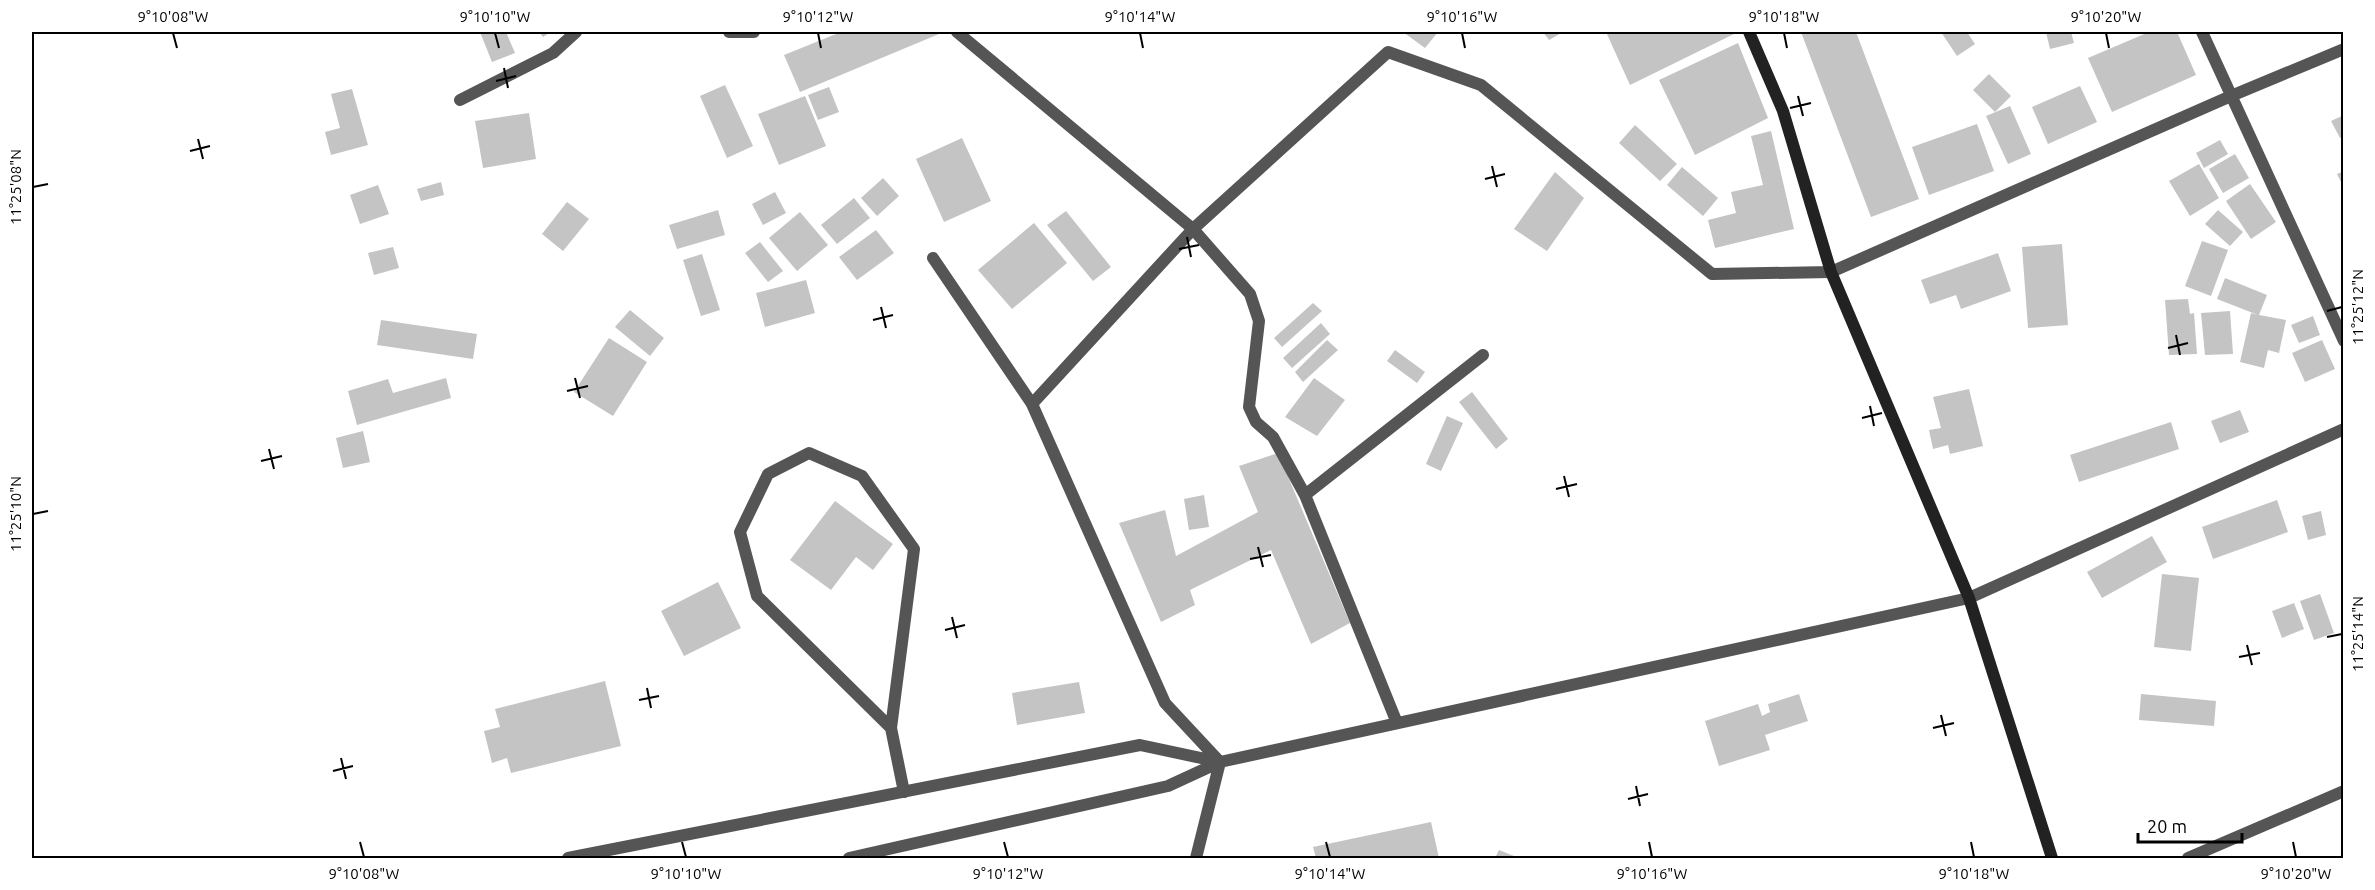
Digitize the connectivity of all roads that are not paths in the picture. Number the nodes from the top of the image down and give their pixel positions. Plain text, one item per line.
1 (576, 32) edge
2 (729, 32) edge
3 (754, 32) edge
4 (957, 32) edge
5 (1749, 32) edge
6 (2202, 32) edge
7 (2343, 49) edge
8 (2231, 96) junction
9 (460, 100) dead end
10 (1193, 229) junction
11 (933, 258) dead end
12 (1831, 272) junction
13 (2343, 341) edge
14 (1483, 355) dead end
15 (1032, 404) junction
16 (2343, 429) edge
17 (1305, 495) junction
18 (1969, 598) junction
19 (1397, 723) junction
20 (891, 728) junction
21 (1220, 762) junction
22 (2343, 791) edge
23 (904, 792) junction
24 (568, 858) edge
25 (849, 858) edge
26 (1196, 858) edge
27 (2052, 858) edge
28 (2188, 858) edge

1 - 9 street
2 - 3 street
4 - 10 street
5 - 12 street
6 - 8 street
7 - 8 street
8 - 12 street
8 - 13 street
10 - 12 street
10 - 15 street
10 - 17 street
11 - 15 street
12 - 18 street
14 - 17 street
15 - 21 street
16 - 18 street
17 - 19 street
18 - 19 street
18 - 27 street
19 - 21 street
20 - 20 street
20 - 23 street
21 - 23 street
21 - 25 street
21 - 26 street
22 - 28 street
23 - 24 street

